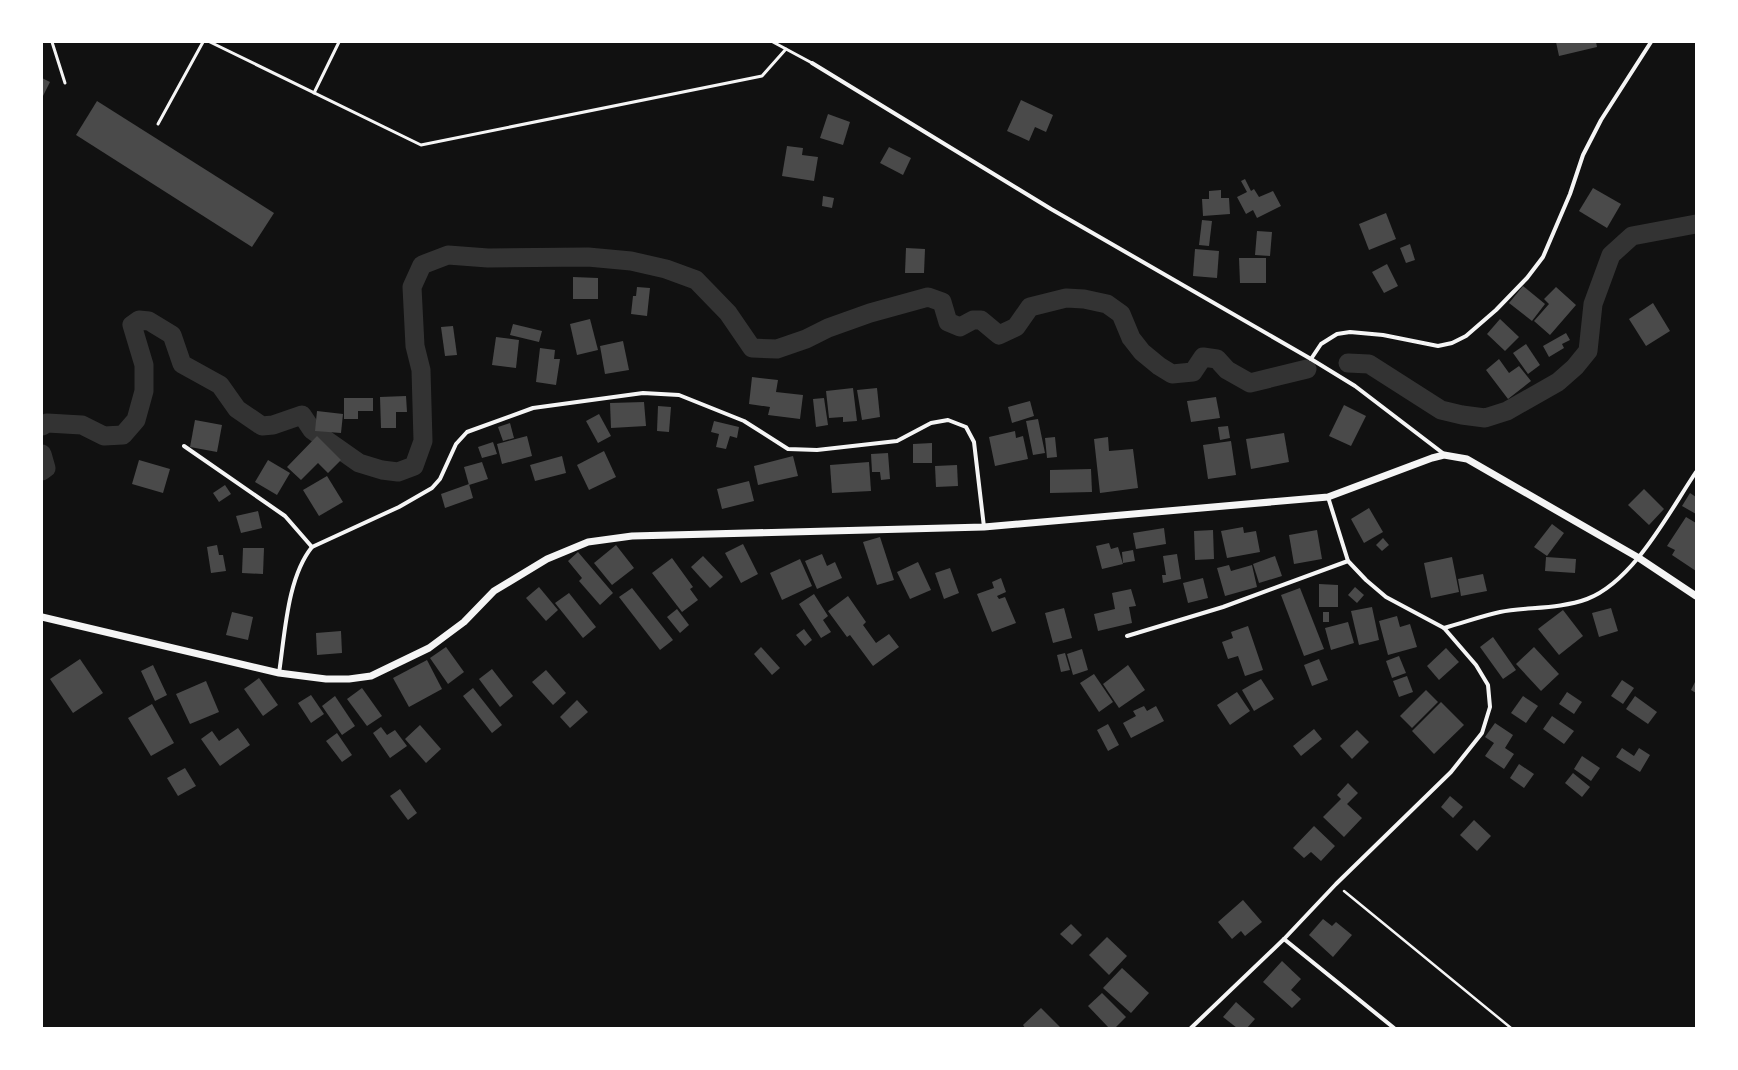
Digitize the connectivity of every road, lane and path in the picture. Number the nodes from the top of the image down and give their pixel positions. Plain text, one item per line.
1 (52, 42) edge
2 (203, 42) edge
3 (210, 42) edge
4 (339, 42) edge
5 (773, 42) edge
6 (1651, 42) edge
7 (786, 49) junction
8 (812, 63) joint
9 (65, 84) dead end
10 (314, 93) junction
11 (158, 124) dead end
12 (1311, 359) junction
13 (184, 446) dead end
14 (1444, 455) junction
15 (1696, 472) edge
16 (1328, 497) junction
17 (984, 527) junction
18 (312, 547) junction
19 (1639, 558) junction
20 (1348, 561) junction
21 (1696, 596) edge
22 (42, 617) edge
23 (1444, 628) junction
24 (1127, 636) dead end
25 (279, 673) junction
26 (1336, 884) junction
27 (1284, 939) junction
28 (1190, 1028) edge
29 (1394, 1028) edge
30 (1511, 1028) edge

1 - 9 lane
2 - 11 lane
3 - 10 lane
4 - 10 lane
5 - 7 lane
6 - 12 street
7 - 8 lane
7 - 10 lane
8 - 12 street
12 - 14 street
13 - 18 street
14 - 16 street
14 - 19 street
15 - 19 street
16 - 17 street
16 - 20 street
17 - 18 street
17 - 25 street
18 - 25 street
19 - 21 street
19 - 23 street
20 - 23 street
20 - 24 street
22 - 25 street
23 - 26 street
26 - 27 street
26 - 30 path
27 - 28 street
27 - 29 street

